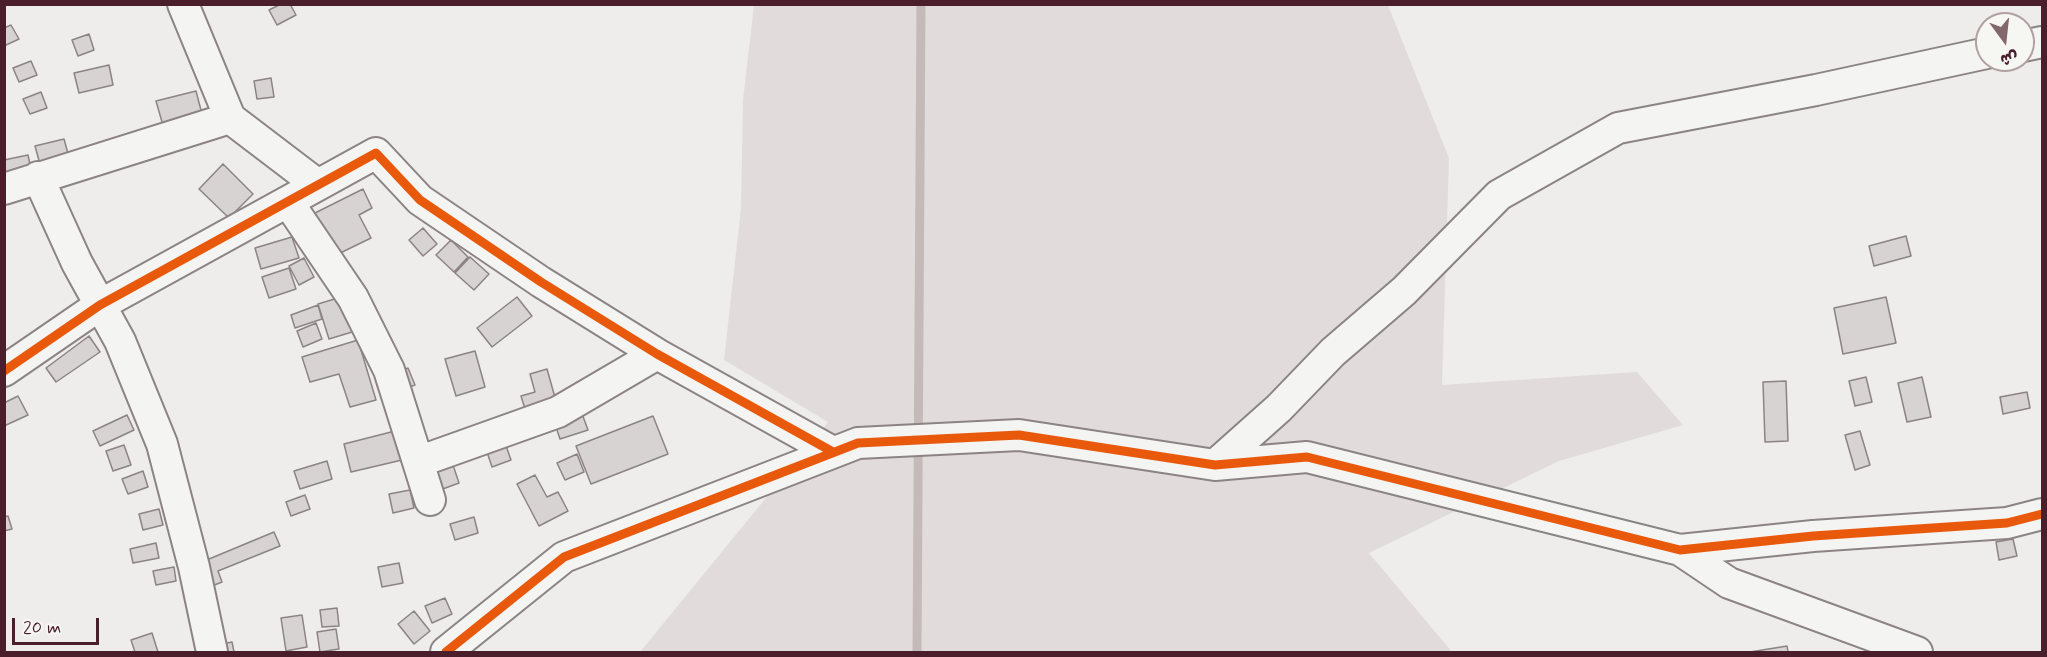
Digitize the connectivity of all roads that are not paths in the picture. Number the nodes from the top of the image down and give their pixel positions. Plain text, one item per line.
1 (183, 4) edge
2 (1975, 56) edge
3 (230, 118) junction
4 (38, 177) junction
5 (318, 185) junction
6 (4, 189) edge
7 (288, 202) junction
8 (100, 305) junction
9 (657, 354) junction
10 (4, 371) edge
11 (834, 452) junction
12 (418, 462) junction
13 (1215, 465) junction
14 (430, 500) dead end
15 (2043, 514) edge
16 (1680, 550) junction
17 (212, 652) edge
18 (446, 652) edge
19 (1917, 652) edge

1 - 3 street
2 - 13 street
3 - 4 street
3 - 5 street
4 - 6 street
4 - 8 street
5 - 7 street
5 - 9 street
7 - 8 street
7 - 12 street
8 - 10 street
8 - 17 street
9 - 11 street
9 - 12 street
11 - 13 street
11 - 18 street
12 - 14 street
13 - 16 street
15 - 16 street
16 - 19 street

